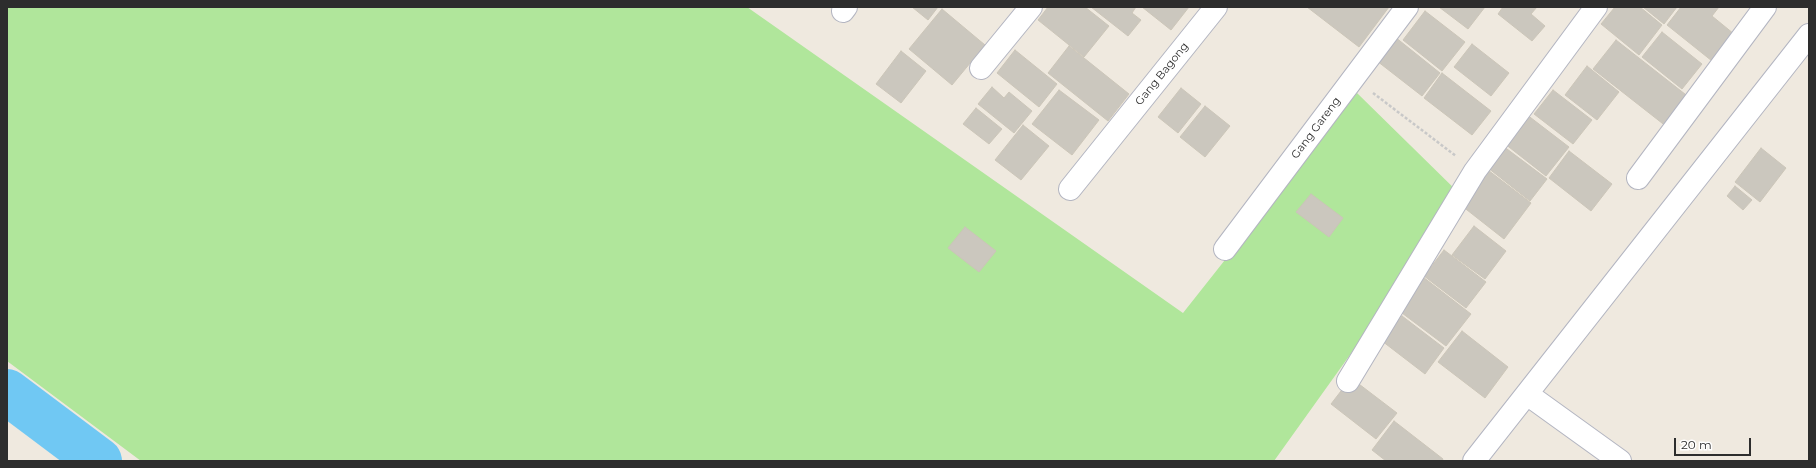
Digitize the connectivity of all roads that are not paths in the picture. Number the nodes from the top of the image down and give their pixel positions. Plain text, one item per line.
1 (1031, 7) edge
2 (1216, 7) edge
3 (1406, 7) edge
4 (1596, 7) edge
5 (1765, 7) edge
6 (1809, 35) edge
7 (981, 68) dead end
8 (1638, 178) dead end
9 (1070, 189) dead end
10 (1225, 249) dead end
11 (1348, 381) dead end
12 (1527, 394) junction
13 (1474, 461) edge
14 (1620, 461) edge

1 - 7 street
2 - 9 street, Gang Bagong
3 - 10 street, Gang Gareng
4 - 11 street
5 - 8 street
6 - 12 street
12 - 13 street
12 - 14 street

